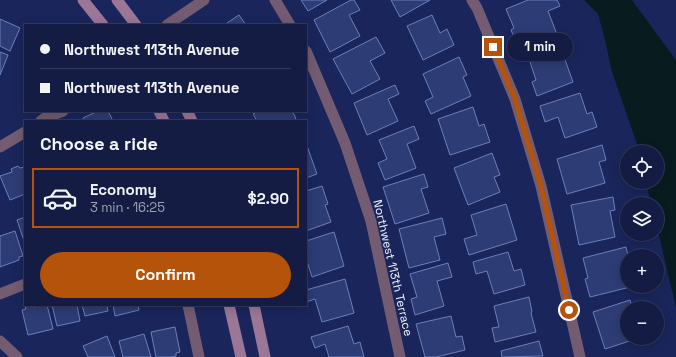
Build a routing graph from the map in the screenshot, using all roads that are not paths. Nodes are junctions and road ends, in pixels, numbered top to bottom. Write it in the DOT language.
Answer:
graph roads {
  1 [pos="83,0"];
  2 [pos="117,0"];
  3 [pos="204,0"];
  4 [pos="275,0"];
  5 [pos="472,0"];
  6 [pos="102,24"];
  7 [pos="135,24"];
  8 [pos="168,24"];
  9 [pos="289,24"];
  10 [pos="307,53"];
  11 [pos="61,112"];
  12 [pos="46,118"];
  13 [pos="24,133"];
  14 [pos="0,147"];
  15 [pos="24,284"];
  16 [pos="0,294"];
  17 [pos="188,306"];
  18 [pos="229,306"];
  19 [pos="254,306"];
  20 [pos="0,341"];
  21 [pos="17,357"];
  22 [pos="199,357"];
  23 [pos="241,357"];
  24 [pos="265,357"];
  25 [pos="400,357"];
  26 [pos="580,357"];
  1 -- 6 [label="main road"];
  2 -- 7 [label="main road"];
  3 -- 8 [label="street"];
  4 -- 9 [label="street"];
  5 -- 26 [label="street"];
  10 -- 25 [label="street, Northwest 113th Terrace"];
  11 -- 12 [label="street"];
  13 -- 14 [label="street"];
  15 -- 16 [label="street"];
  17 -- 22 [label="street"];
  18 -- 23 [label="main road"];
  19 -- 24 [label="main road"];
  20 -- 21 [label="street"];
}
